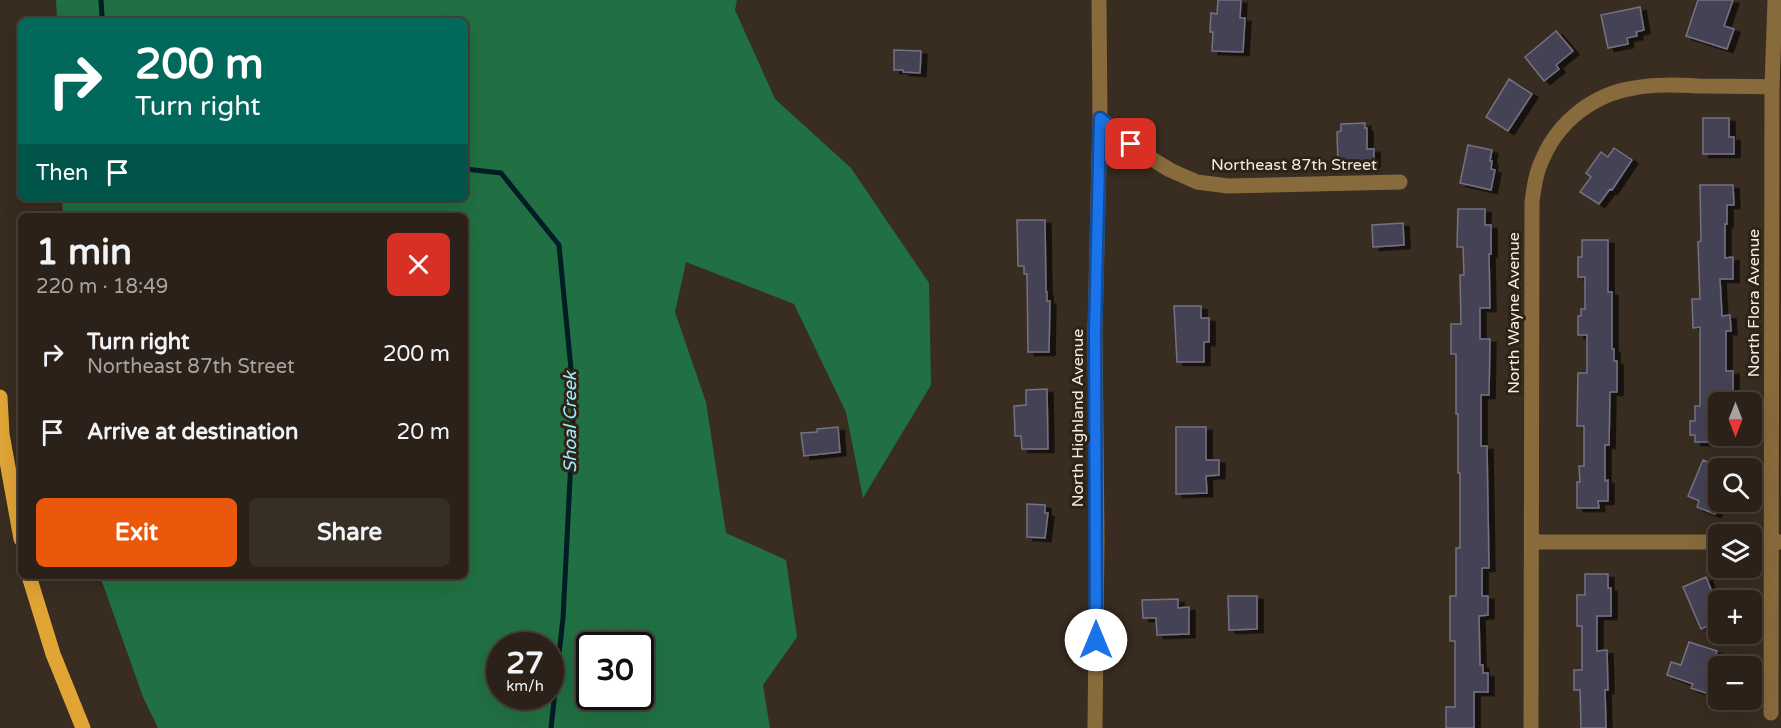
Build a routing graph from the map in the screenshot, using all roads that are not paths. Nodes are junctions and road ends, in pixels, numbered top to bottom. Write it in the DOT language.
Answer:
graph roads {
  1 [pos="1099,0"];
  2 [pos="1775,0"];
  3 [pos="1772,87"];
  4 [pos="1100,118"];
  5 [pos="1400,182"];
  6 [pos="0,397"];
  7 [pos="18,522"];
  8 [pos="1532,542"];
  9 [pos="1708,542"];
  10 [pos="1776,542"];
  11 [pos="30,579"];
  12 [pos="1771,713"];
  13 [pos="83,728"];
  14 [pos="1095,728"];
  15 [pos="1531,728"];
  1 -- 4 [label="street, North Highland Avenue"];
  2 -- 3 [label="street, North Flora Avenue"];
  3 -- 8 [label="street, North Wayne Avenue"];
  3 -- 10 [label="street, North Flora Avenue"];
  4 -- 5 [label="street, Northeast 87th Street"];
  4 -- 14 [label="street, North Highland Avenue"];
  6 -- 7 [label="main road"];
  8 -- 9 [label="street"];
  8 -- 15 [label="street, North Wayne Avenue"];
  10 -- 12 [label="street, North Flora Avenue"];
  11 -- 13 [label="main road"];
}
